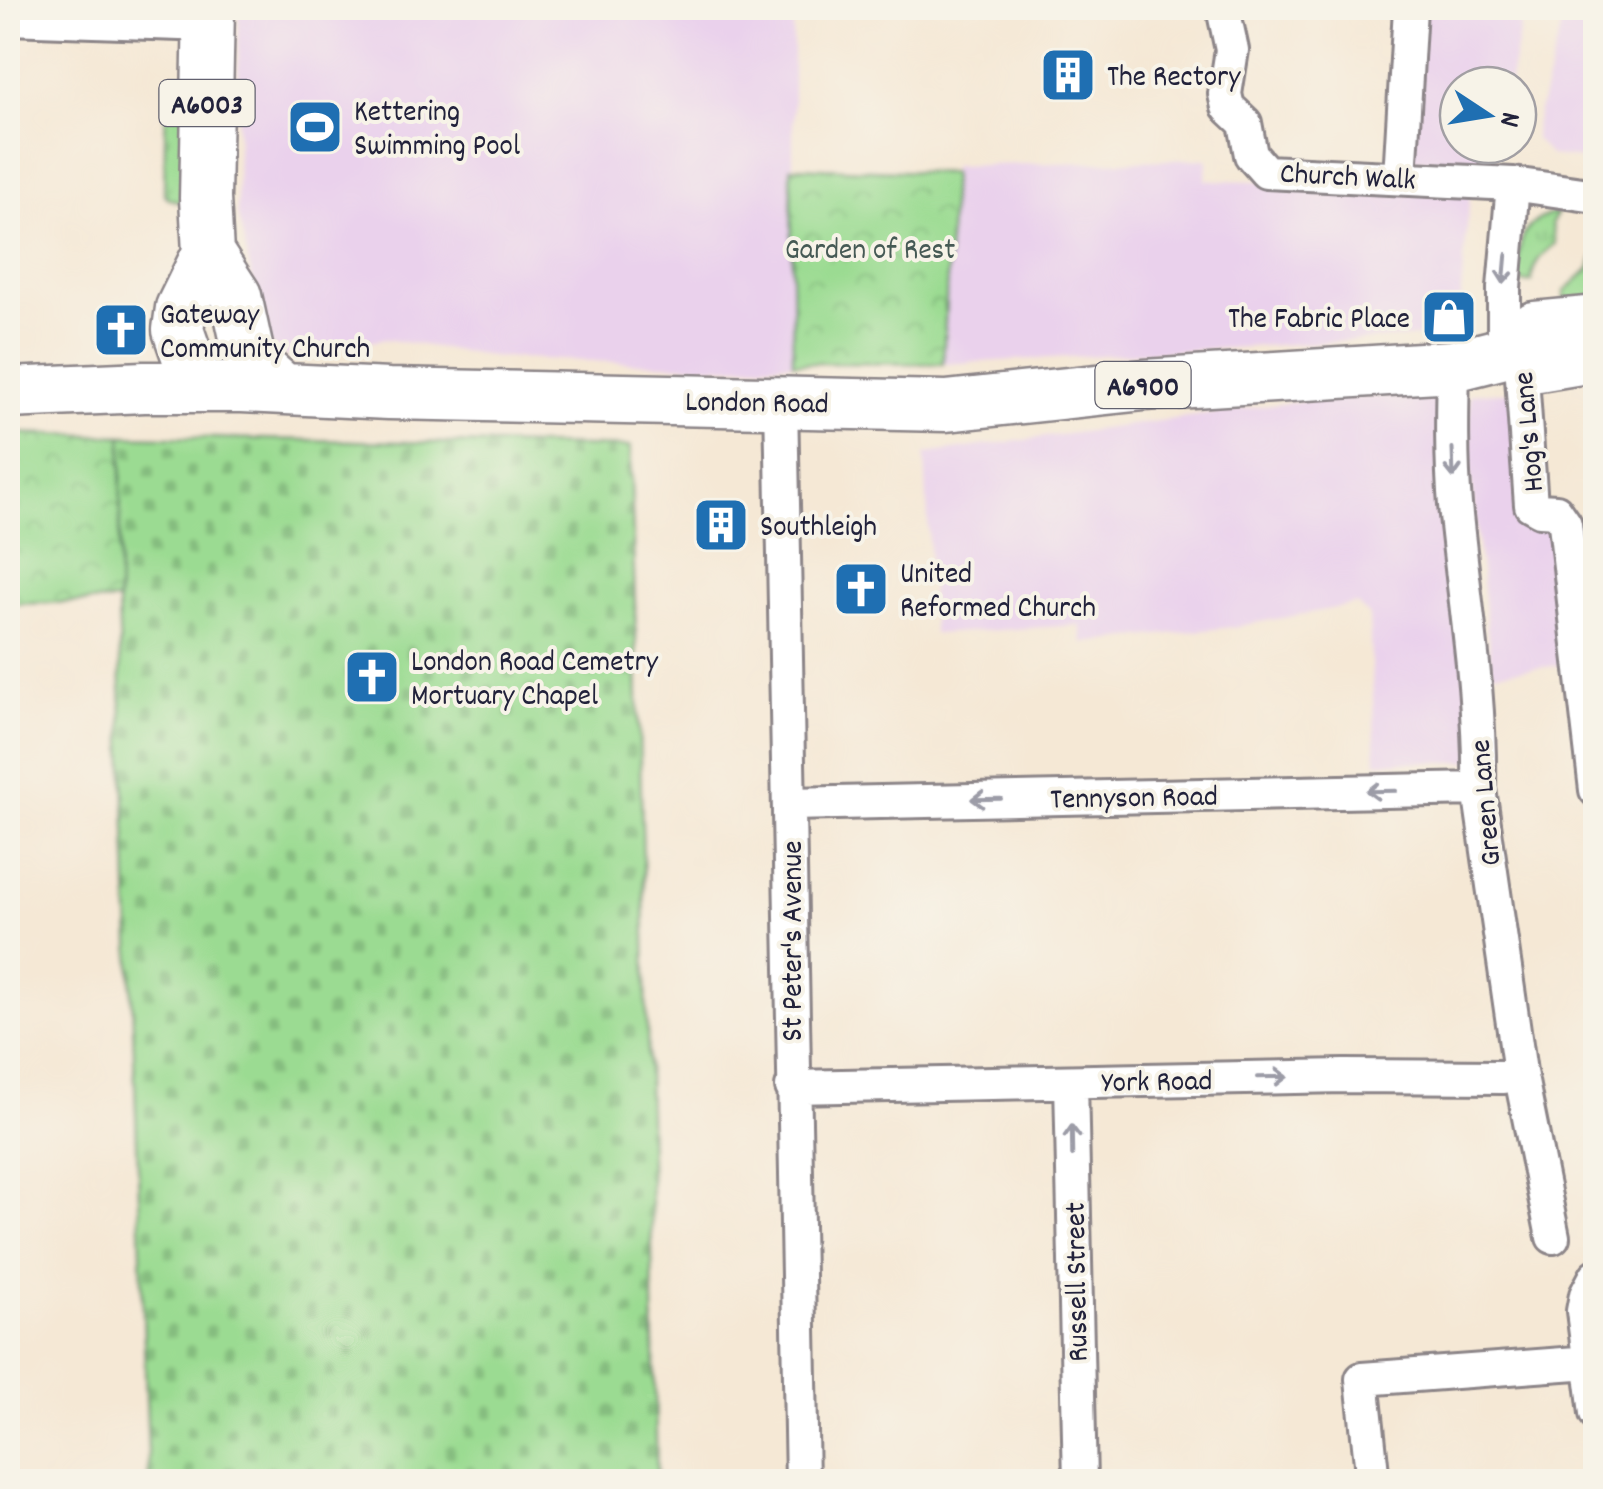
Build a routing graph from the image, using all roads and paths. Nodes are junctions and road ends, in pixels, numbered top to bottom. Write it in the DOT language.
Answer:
graph roads {
  1 [pos="1223,8"];
  2 [pos="1410,8"];
  3 [pos="209,16"];
  4 [pos="8,18"];
  5 [pos="1400,177"];
  6 [pos="1513,184"];
  7 [pos="1596,196"];
  8 [pos="214,262"];
  9 [pos="178,330"];
  10 [pos="1596,330"];
  11 [pos="1596,351"];
  12 [pos="1512,352"];
  13 [pos="1453,366"];
  14 [pos="126,387"];
  15 [pos="198,387"];
  16 [pos="284,389"];
  17 [pos="8,394"];
  18 [pos="781,402"];
  19 [pos="1478,789"];
  20 [pos="1596,790"];
  21 [pos="790,804"];
  22 [pos="1520,1072"];
  23 [pos="1070,1082"];
  24 [pos="792,1087"];
  25 [pos="1553,1236"];
  26 [pos="1593,1278"];
  27 [pos="1590,1362"];
  28 [pos="1596,1412"];
  29 [pos="802,1482"];
  30 [pos="1080,1482"];
  31 [pos="1373,1482"];
  1 -- 5 [label="street, Church Walk"];
  2 -- 5 [label="street"];
  3 -- 4 [label="street"];
  3 -- 8 [label="main road, A6003"];
  5 -- 6 [label="street, Church Walk"];
  6 -- 7 [label="street, Church Walk"];
  6 -- 12 [label="street, one-way"];
  8 -- 9 [label="main road, A6003"];
  8 -- 15 [label="main road, A6003"];
  8 -- 16 [label="main road, A6003"];
  9 -- 14 [label="main road"];
  9 -- 15 [label="main road"];
  10 -- 12 [label="main road, A6900"];
  11 -- 12 [label="main road, A6900"];
  12 -- 13 [label="main road, London Road / A6900"];
  12 -- 20 [label="street, Hog's Lane"];
  13 -- 18 [label="main road, London Road / A6900"];
  13 -- 19 [label="street, Green Lane, one-way"];
  14 -- 15 [label="main road, London Road"];
  14 -- 17 [label="main road, London Road"];
  15 -- 16 [label="main road, London Road / A6900"];
  16 -- 18 [label="main road, London Road / A6900"];
  18 -- 21 [label="street, St Peter's Avenue"];
  19 -- 21 [label="street, Tennyson Road, one-way"];
  19 -- 22 [label="street, Green Lane"];
  21 -- 24 [label="street, St Peter's Avenue"];
  23 -- 22 [label="street, York Road, one-way"];
  22 -- 25 [label="street, Green Lane"];
  23 -- 24 [label="street, York Road"];
  30 -- 23 [label="street, Russell Street, one-way"];
  24 -- 29 [label="street, St Peter's Avenue"];
  26 -- 27 [label="street"];
  27 -- 28 [label="street"];
  27 -- 31 [label="street"];
}
